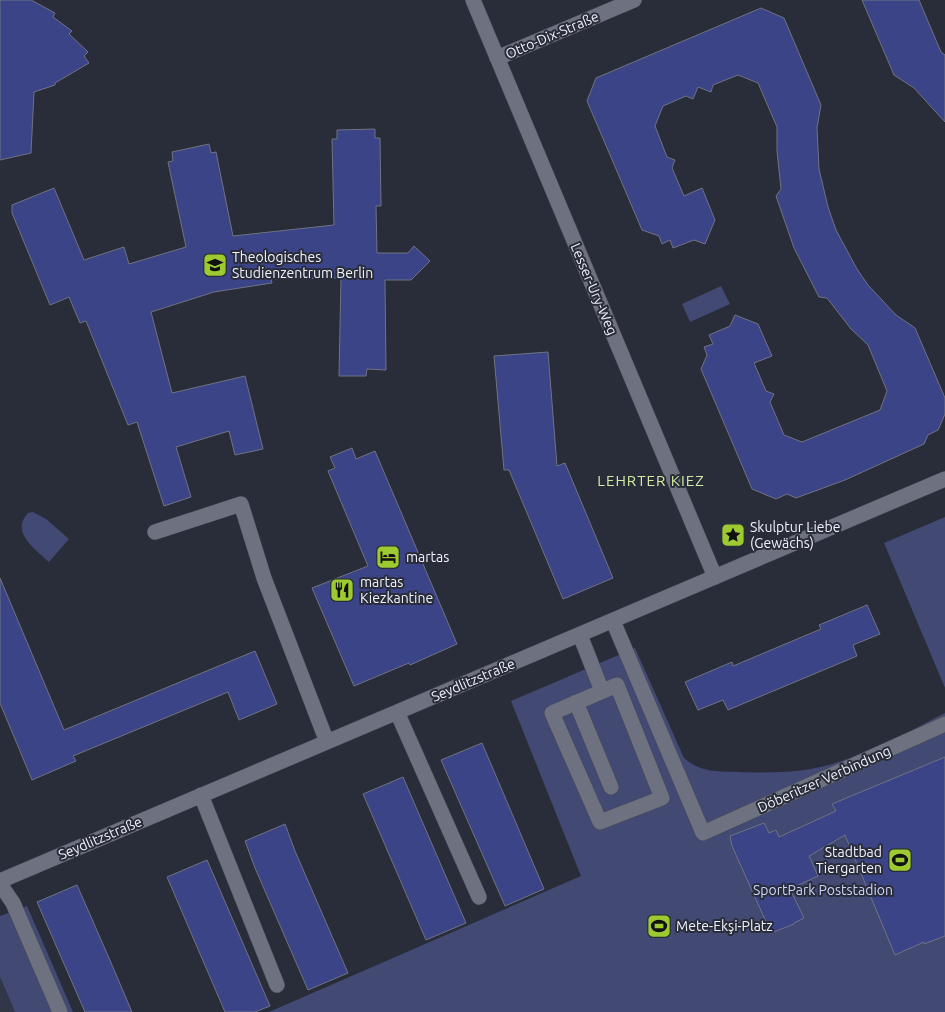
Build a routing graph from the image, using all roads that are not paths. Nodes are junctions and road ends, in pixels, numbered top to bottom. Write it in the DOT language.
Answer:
graph roads {
  1 [pos="473,0"];
  2 [pos="634,0"];
  3 [pos="497,58"];
  4 [pos="945,479"];
  5 [pos="155,532"];
  6 [pos="715,577"];
  7 [pos="613,621"];
  8 [pos="580,635"];
  9 [pos="602,691"];
  10 [pos="576,702"];
  11 [pos="397,712"];
  12 [pos="945,724"];
  13 [pos="327,742"];
  14 [pos="611,788"];
  15 [pos="201,795"];
  16 [pos="0,882"];
  17 [pos="479,897"];
  18 [pos="278,985"];
  19 [pos="60,1012"];
  1 -- 3 [label="street, Lesser-Ury-Weg"];
  2 -- 3 [label="street, Otto-Dix-Straße"];
  3 -- 6 [label="street, Lesser-Ury-Weg"];
  4 -- 6 [label="street, Seydlitzstraße"];
  5 -- 13 [label="street"];
  6 -- 7 [label="street, Seydlitzstraße"];
  7 -- 8 [label="street, Seydlitzstraße"];
  7 -- 12 [label="street, Döberitzer Verbindung"];
  8 -- 9 [label="street"];
  8 -- 11 [label="street, Seydlitzstraße"];
  9 -- 10 [label="street"];
  9 -- 10 [label="street"];
  10 -- 14 [label="street"];
  11 -- 13 [label="street, Seydlitzstraße"];
  11 -- 17 [label="street"];
  13 -- 15 [label="street, Seydlitzstraße"];
  15 -- 16 [label="street, Seydlitzstraße"];
  15 -- 18 [label="street"];
  16 -- 19 [label="street"];
}
